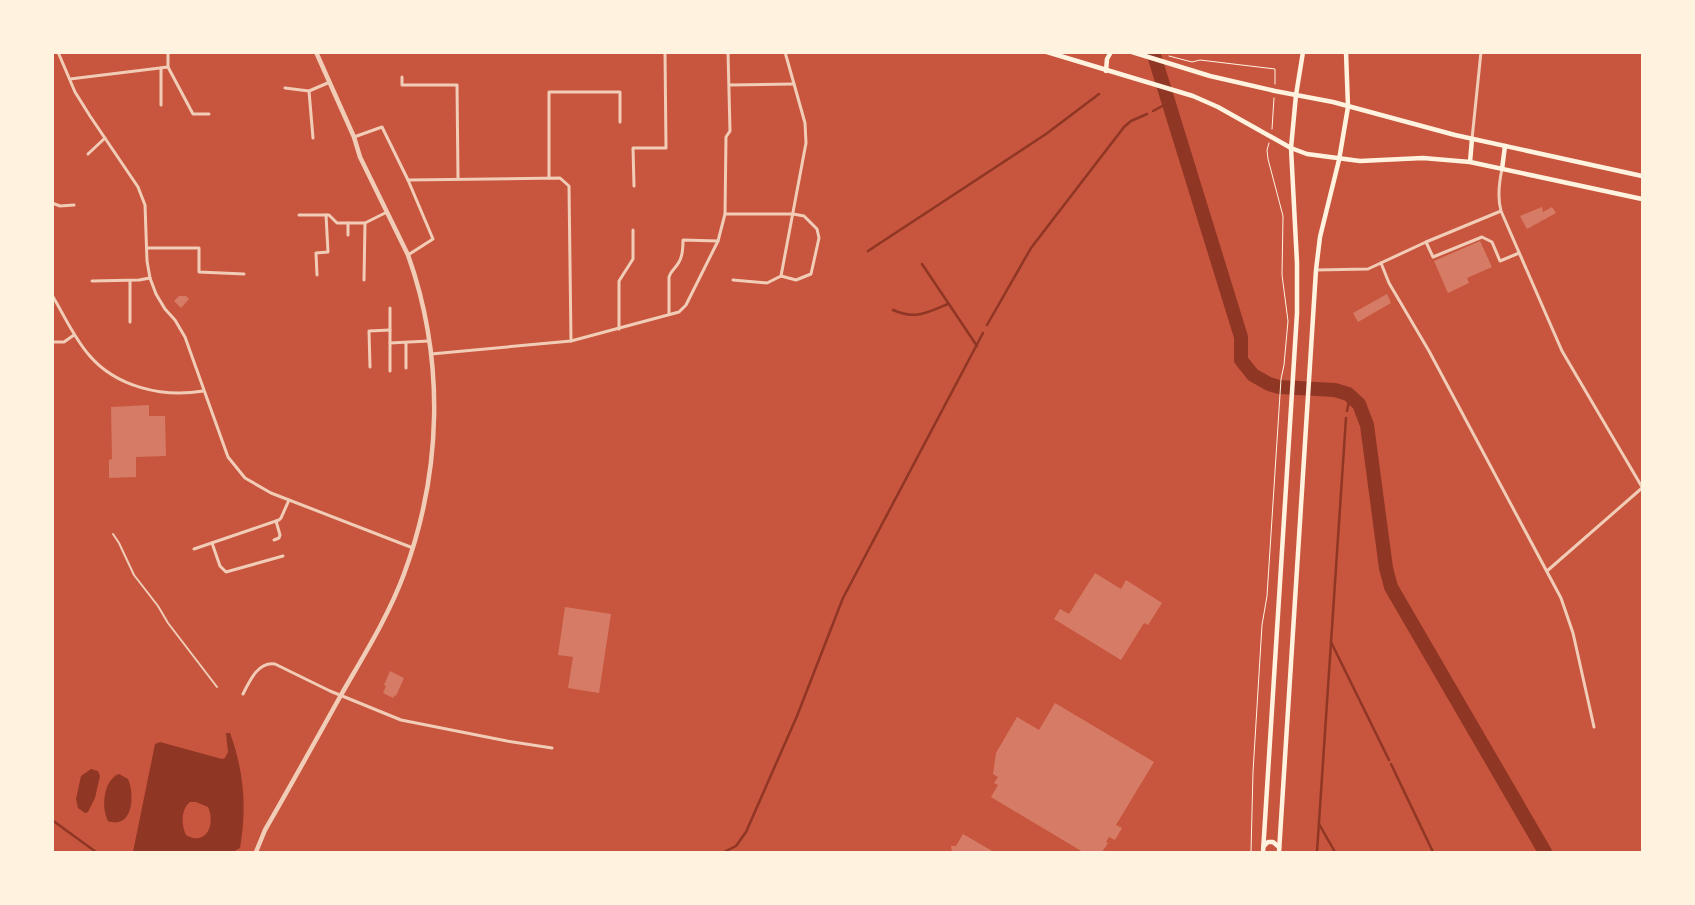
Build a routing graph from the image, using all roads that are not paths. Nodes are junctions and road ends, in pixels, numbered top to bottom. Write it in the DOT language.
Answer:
graph roads {
  1 [pos="58,52"];
  2 [pos="168,52"];
  3 [pos="316,52"];
  4 [pos="665,52"];
  5 [pos="728,52"];
  6 [pos="785,52"];
  7 [pos="1047,52"];
  8 [pos="1111,52"];
  9 [pos="1132,52"];
  10 [pos="1303,52"];
  11 [pos="1346,52"];
  12 [pos="1481,52"];
  13 [pos="168,66"];
  14 [pos="161,68"];
  15 [pos="1106,71"];
  16 [pos="402,77"];
  17 [pos="70,79"];
  18 [pos="330,82"];
  19 [pos="794,84"];
  20 [pos="730,85"];
  21 [pos="285,88"];
  22 [pos="309,91"];
  23 [pos="1296,95"];
  24 [pos="161,104"];
  25 [pos="1348,107"];
  26 [pos="209,114"];
  27 [pos="620,122"];
  28 [pos="354,137"];
  29 [pos="105,138"];
  30 [pos="313,138"];
  31 [pos="1472,139"];
  32 [pos="1505,146"];
  33 [pos="1291,148"];
  34 [pos="88,154"];
  35 [pos="1339,160"];
  36 [pos="1470,162"];
  37 [pos="1502,169"];
  38 [pos="1642,176"];
  39 [pos="458,178"];
  40 [pos="549,178"];
  41 [pos="408,180"];
  42 [pos="634,186"];
  43 [pos="1642,199"];
  44 [pos="52,204"];
  45 [pos="74,206"];
  46 [pos="1501,211"];
  47 [pos="387,212"];
  48 [pos="726,214"];
  49 [pos="793,214"];
  50 [pos="300,215"];
  51 [pos="326,215"];
  52 [pos="348,223"];
  53 [pos="365,224"];
  54 [pos="633,230"];
  55 [pos="348,235"];
  56 [pos="718,241"];
  57 [pos="1426,242"];
  58 [pos="147,248"];
  59 [pos="1519,253"];
  60 [pos="408,255"];
  61 [pos="1381,263"];
  62 [pos="1316,270"];
  63 [pos="244,274"];
  64 [pos="317,276"];
  65 [pos="781,276"];
  66 [pos="150,278"];
  67 [pos="364,280"];
  68 [pos="733,280"];
  69 [pos="92,281"];
  70 [pos="130,281"];
  71 [pos="52,295"];
  72 [pos="390,308"];
  73 [pos="668,314"];
  74 [pos="130,322"];
  75 [pos="619,329"];
  76 [pos="390,330"];
  77 [pos="74,335"];
  78 [pos="429,341"];
  79 [pos="571,341"];
  80 [pos="52,342"];
  81 [pos="406,342"];
  82 [pos="390,343"];
  83 [pos="431,354"];
  84 [pos="370,368"];
  85 [pos="406,368"];
  86 [pos="390,372"];
  87 [pos="203,391"];
  88 [pos="1642,488"];
  89 [pos="289,500"];
  90 [pos="276,521"];
  91 [pos="113,534"];
  92 [pos="274,540"];
  93 [pos="212,543"];
  94 [pos="413,548"];
  95 [pos="194,549"];
  96 [pos="283,556"];
  97 [pos="1547,571"];
  98 [pos="217,688"];
  99 [pos="243,694"];
  100 [pos="341,695"];
  101 [pos="1594,727"];
  102 [pos="552,748"];
  103 [pos="1264,846"];
  104 [pos="1279,850"];
  105 [pos="256,852"];
  106 [pos="1263,852"];
  1 -- 17 [label="street"];
  2 -- 13 [label="street"];
  3 -- 18 [label="street"];
  4 -- 42 [label="street"];
  5 -- 20 [label="street"];
  6 -- 19 [label="street"];
  7 -- 15 [label="main road"];
  8 -- 15 [label="main road"];
  9 -- 23 [label="main road"];
  10 -- 23 [label="main road"];
  11 -- 25 [label="main road"];
  12 -- 31 [label="street"];
  13 -- 14 [label="street"];
  13 -- 26 [label="street"];
  14 -- 17 [label="street"];
  14 -- 24 [label="street"];
  15 -- 33 [label="main road"];
  16 -- 39 [label="street"];
  17 -- 29 [label="street"];
  18 -- 22 [label="street"];
  18 -- 28 [label="street"];
  19 -- 20 [label="street"];
  19 -- 49 [label="street"];
  20 -- 48 [label="street"];
  21 -- 22 [label="street"];
  22 -- 30 [label="street"];
  23 -- 25 [label="main road"];
  23 -- 33 [label="main road"];
  25 -- 31 [label="main road"];
  25 -- 35 [label="main road"];
  27 -- 40 [label="street"];
  28 -- 41 [label="street"];
  28 -- 47 [label="street"];
  29 -- 34 [label="street"];
  29 -- 58 [label="street"];
  31 -- 32 [label="main road"];
  31 -- 36 [label="main road"];
  32 -- 37 [label="main road"];
  32 -- 38 [label="main road"];
  33 -- 35 [label="main road"];
  33 -- 103 [label="main road"];
  35 -- 36 [label="main road"];
  35 -- 62 [label="main road"];
  36 -- 37 [label="main road"];
  37 -- 43 [label="main road"];
  37 -- 46 [label="street"];
  39 -- 40 [label="street"];
  39 -- 41 [label="street"];
  40 -- 79 [label="street"];
  41 -- 60 [label="street"];
  44 -- 45 [label="street"];
  46 -- 57 [label="street"];
  46 -- 59 [label="street"];
  47 -- 53 [label="street"];
  47 -- 60 [label="street"];
  48 -- 49 [label="street"];
  48 -- 56 [label="street"];
  49 -- 65 [label="street"];
  49 -- 65 [label="street"];
  50 -- 51 [label="street"];
  51 -- 52 [label="street"];
  51 -- 64 [label="street"];
  52 -- 53 [label="street"];
  52 -- 55 [label="street"];
  53 -- 67 [label="street"];
  54 -- 75 [label="street"];
  56 -- 73 [label="street"];
  56 -- 73 [label="street"];
  57 -- 59 [label="street"];
  57 -- 61 [label="street"];
  58 -- 63 [label="street"];
  58 -- 66 [label="street"];
  59 -- 88 [label="street"];
  60 -- 78 [label="street"];
  61 -- 62 [label="street"];
  61 -- 97 [label="street"];
  62 -- 104 [label="main road"];
  65 -- 68 [label="street"];
  66 -- 70 [label="street"];
  66 -- 87 [label="street"];
  69 -- 70 [label="street"];
  70 -- 74 [label="street"];
  71 -- 77 [label="street"];
  72 -- 76 [label="street"];
  73 -- 75 [label="street"];
  75 -- 79 [label="street"];
  76 -- 82 [label="street"];
  76 -- 84 [label="street"];
  77 -- 80 [label="street"];
  77 -- 87 [label="street"];
  78 -- 81 [label="street"];
  78 -- 83 [label="street"];
  79 -- 83 [label="street"];
  81 -- 82 [label="street"];
  81 -- 85 [label="street"];
  82 -- 86 [label="street"];
  83 -- 94 [label="street"];
  87 -- 89 [label="street"];
  88 -- 97 [label="street"];
  89 -- 90 [label="street"];
  89 -- 94 [label="street"];
  90 -- 92 [label="street"];
  90 -- 93 [label="street"];
  91 -- 98 [label="lane"];
  93 -- 95 [label="street"];
  93 -- 96 [label="street"];
  94 -- 100 [label="street"];
  97 -- 101 [label="street"];
  99 -- 100 [label="street"];
  100 -- 102 [label="street"];
  100 -- 105 [label="street"];
  103 -- 104 [label="main road"];
  103 -- 106 [label="main road"];
}
